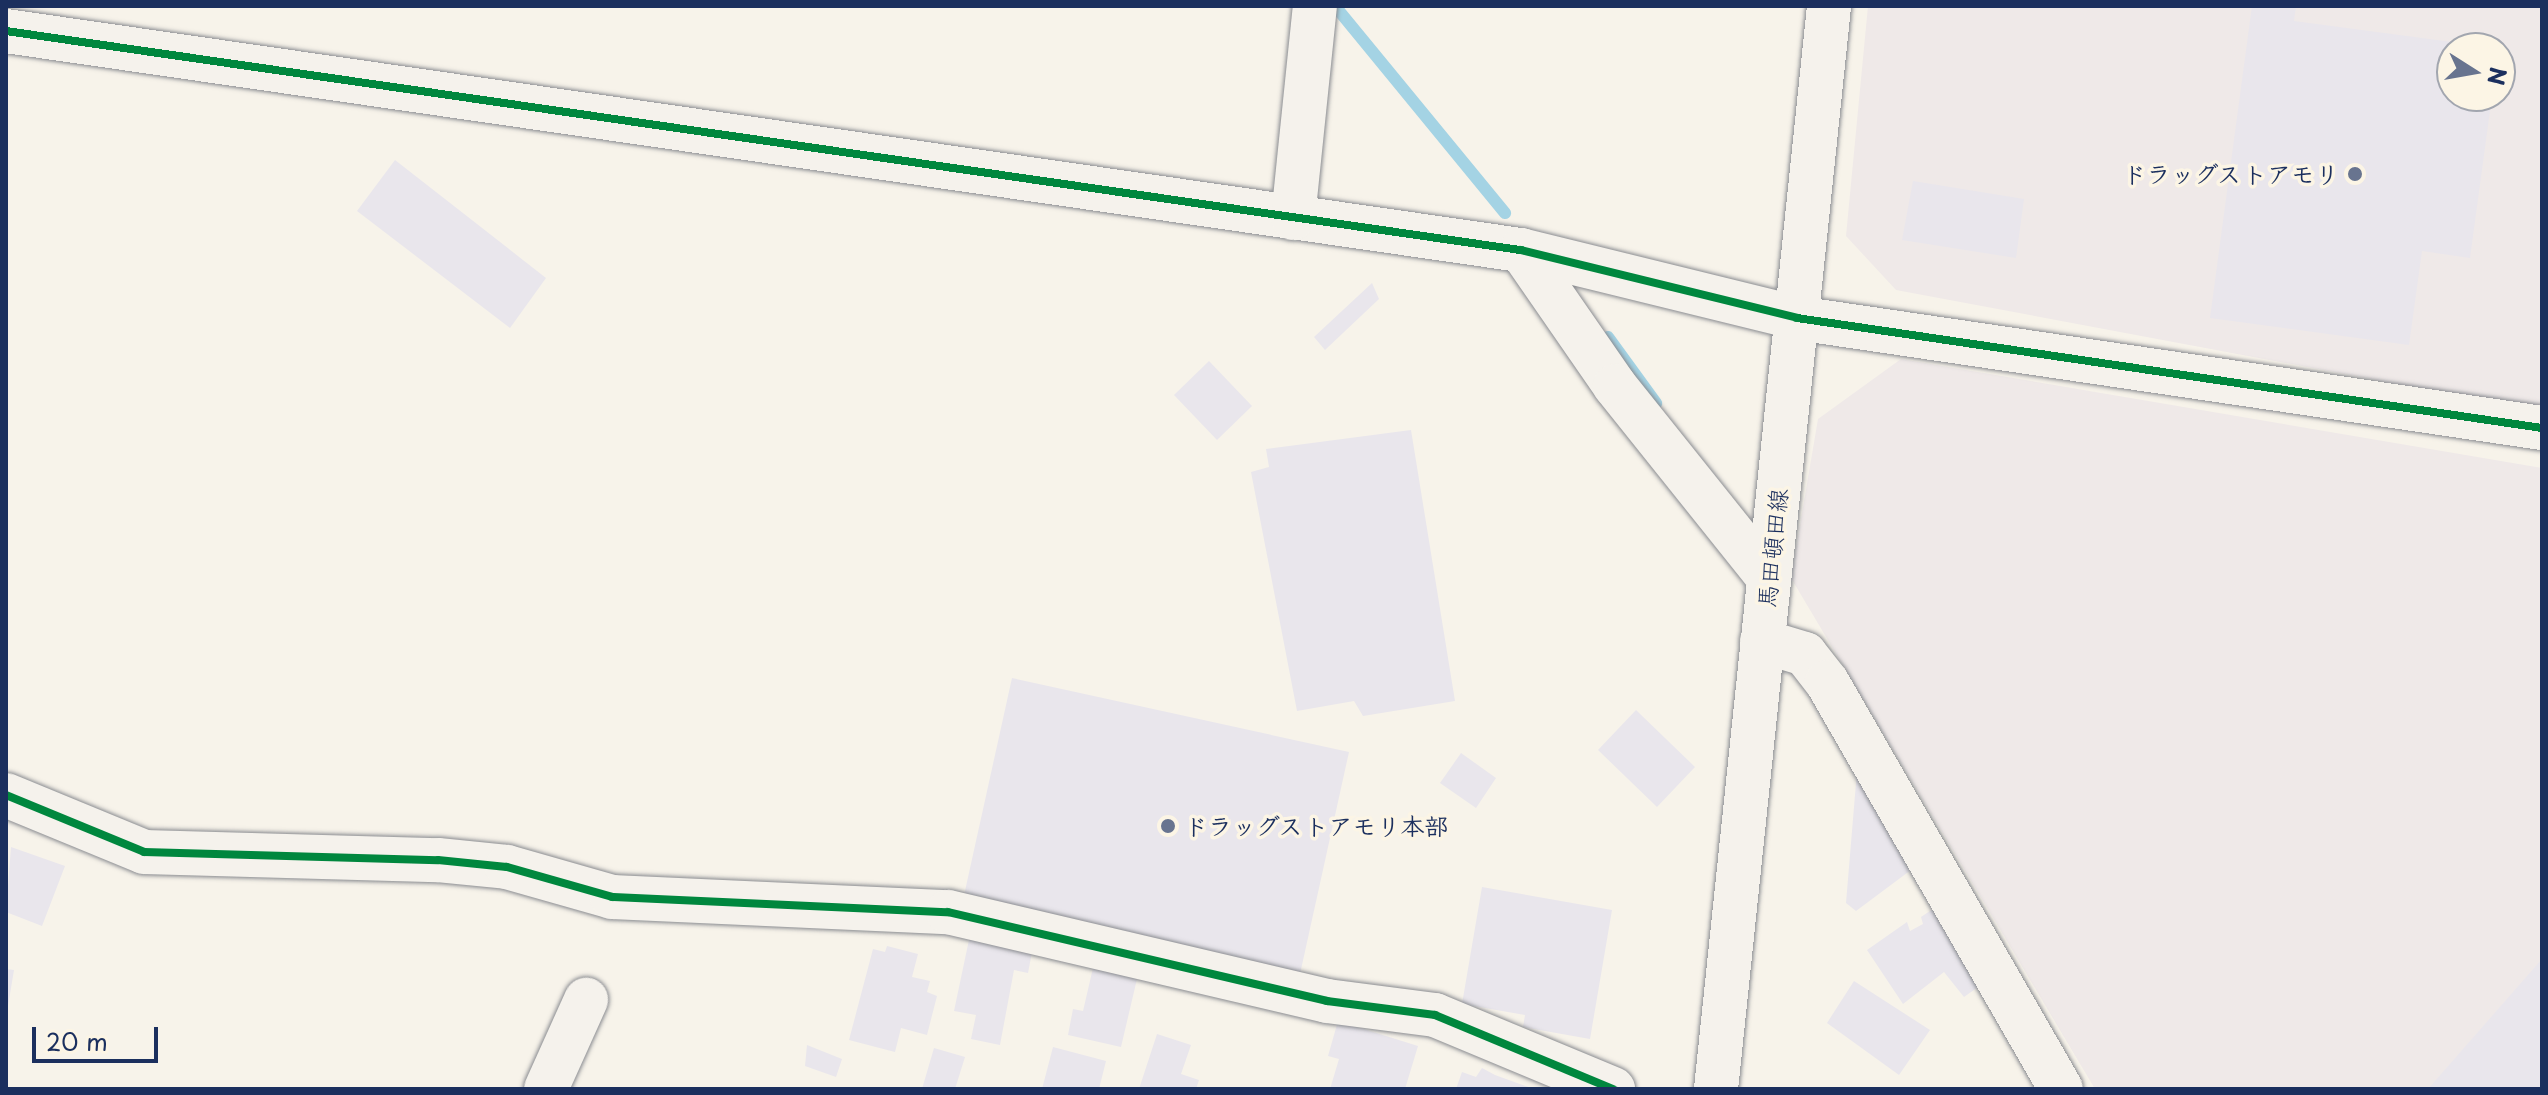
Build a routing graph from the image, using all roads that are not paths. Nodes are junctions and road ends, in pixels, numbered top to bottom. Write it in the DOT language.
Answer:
graph roads {
  1 [pos="1829,6"];
  2 [pos="1314,12"];
  3 [pos="6,31"];
  4 [pos="1293,218"];
  5 [pos="1521,250"];
  6 [pos="1797,318"];
  7 [pos="2542,428"];
  8 [pos="1769,578"];
  9 [pos="1762,641"];
  10 [pos="6,795"];
  11 [pos="586,1000"];
  12 [pos="546,1089"];
  13 [pos="1613,1089"];
  14 [pos="1716,1089"];
  15 [pos="2061,1089"];
  1 -- 6 [label="street, 馬田頓田線"];
  2 -- 4 [label="street"];
  3 -- 4 [label="street"];
  4 -- 5 [label="street"];
  5 -- 6 [label="street"];
  5 -- 8 [label="street"];
  6 -- 7 [label="street"];
  6 -- 8 [label="street, 馬田頓田線"];
  8 -- 9 [label="street, 馬田頓田線"];
  9 -- 14 [label="street, 馬田頓田線"];
  9 -- 15 [label="street"];
  10 -- 13 [label="street"];
  11 -- 12 [label="street"];
}
